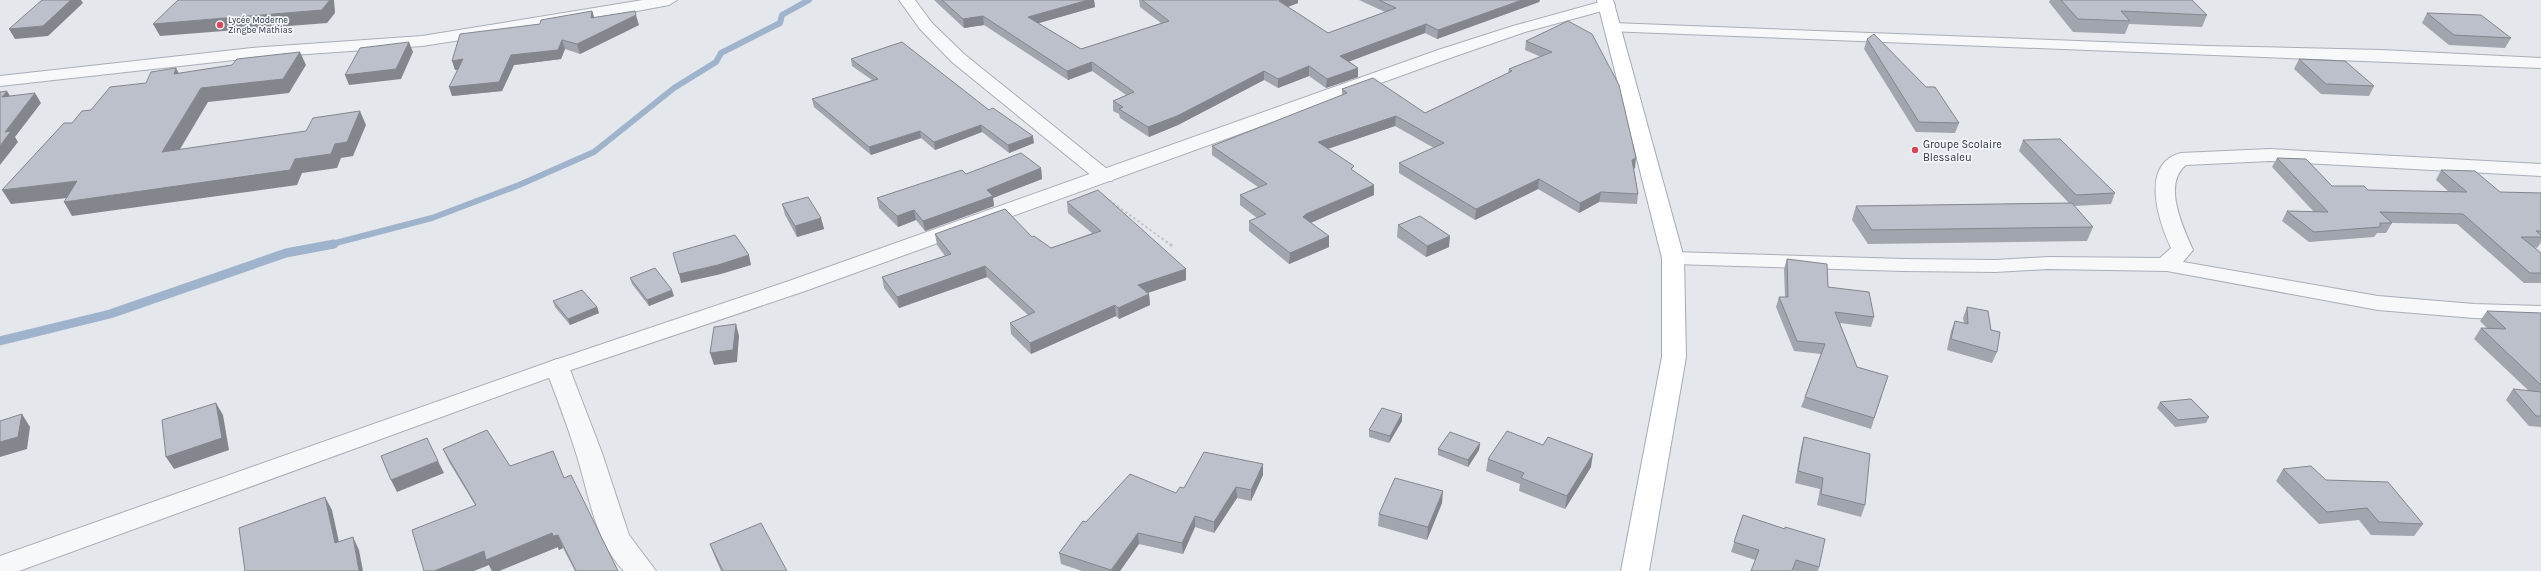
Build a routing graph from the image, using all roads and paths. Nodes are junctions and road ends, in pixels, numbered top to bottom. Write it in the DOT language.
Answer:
graph roads {
  1 [pos="669,0"];
  2 [pos="907,0"];
  3 [pos="1606,2"];
  4 [pos="1613,28"];
  5 [pos="2541,63"];
  6 [pos="0,81"];
  7 [pos="2541,170"];
  8 [pos="1096,180"];
  9 [pos="1172,246"];
  10 [pos="1673,258"];
  11 [pos="2172,265"];
  12 [pos="2541,313"];
  13 [pos="557,367"];
  14 [pos="0,567"];
  15 [pos="642,571"];
  16 [pos="1635,571"];
  1 -- 6 [label="street"];
  2 -- 8 [label="street"];
  3 -- 4 [label="main road"];
  3 -- 8 [label="street"];
  4 -- 5 [label="street"];
  4 -- 10 [label="main road"];
  7 -- 11 [label="street"];
  8 -- 9 [label="path"];
  8 -- 13 [label="street"];
  10 -- 11 [label="street"];
  10 -- 16 [label="main road"];
  11 -- 12 [label="street"];
  13 -- 14 [label="street"];
  13 -- 15 [label="street"];
}
